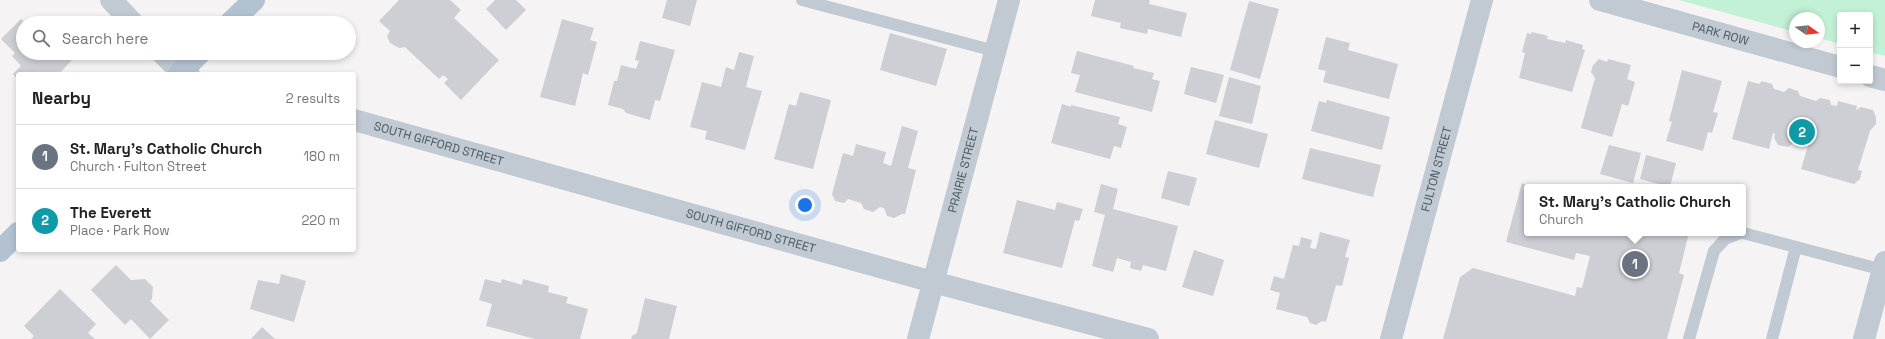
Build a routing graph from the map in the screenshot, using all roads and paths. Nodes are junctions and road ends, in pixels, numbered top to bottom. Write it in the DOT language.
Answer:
graph roads {
  1 [pos="111,0"];
  2 [pos="254,0"];
  3 [pos="802,0"];
  4 [pos="1009,0"];
  5 [pos="1482,0"];
  6 [pos="1600,0"];
  7 [pos="126,16"];
  8 [pos="237,16"];
  9 [pos="995,51"];
  10 [pos="169,60"];
  11 [pos="194,60"];
  12 [pos="1837,66"];
  13 [pos="182,72"];
  14 [pos="184,72"];
  15 [pos="1873,77"];
  16 [pos="1885,80"];
  17 [pos="356,121"];
  18 [pos="1746,234"];
  19 [pos="16,235"];
  20 [pos="1732,236"];
  21 [pos="1796,247"];
  22 [pos="0,250"];
  23 [pos="1884,266"];
  24 [pos="933,282"];
  25 [pos="918,339"];
  26 [pos="1148,339"];
  27 [pos="1391,339"];
  28 [pos="1689,339"];
  29 [pos="1772,339"];
  30 [pos="1864,339"];
  1 -- 7 [label="street"];
  2 -- 8 [label="main road"];
  3 -- 9 [label="lane"];
  4 -- 9 [label="street, PRAIRIE STREET"];
  5 -- 27 [label="street, FULTON STREET"];
  6 -- 12 [label="street, PARK ROW"];
  9 -- 24 [label="street, PRAIRIE STREET"];
  10 -- 13 [label="street"];
  11 -- 14 [label="main road"];
  15 -- 16 [label="street"];
  17 -- 24 [label="street, SOUTH GIFFORD STREET"];
  18 -- 21 [label="lane"];
  19 -- 22 [label="main road"];
  20 -- 28 [label="lane"];
  21 -- 23 [label="lane"];
  21 -- 29 [label="lane"];
  23 -- 30 [label="street"];
  24 -- 25 [label="street, PRAIRIE STREET"];
  24 -- 26 [label="street, SOUTH GIFFORD STREET"];
}
